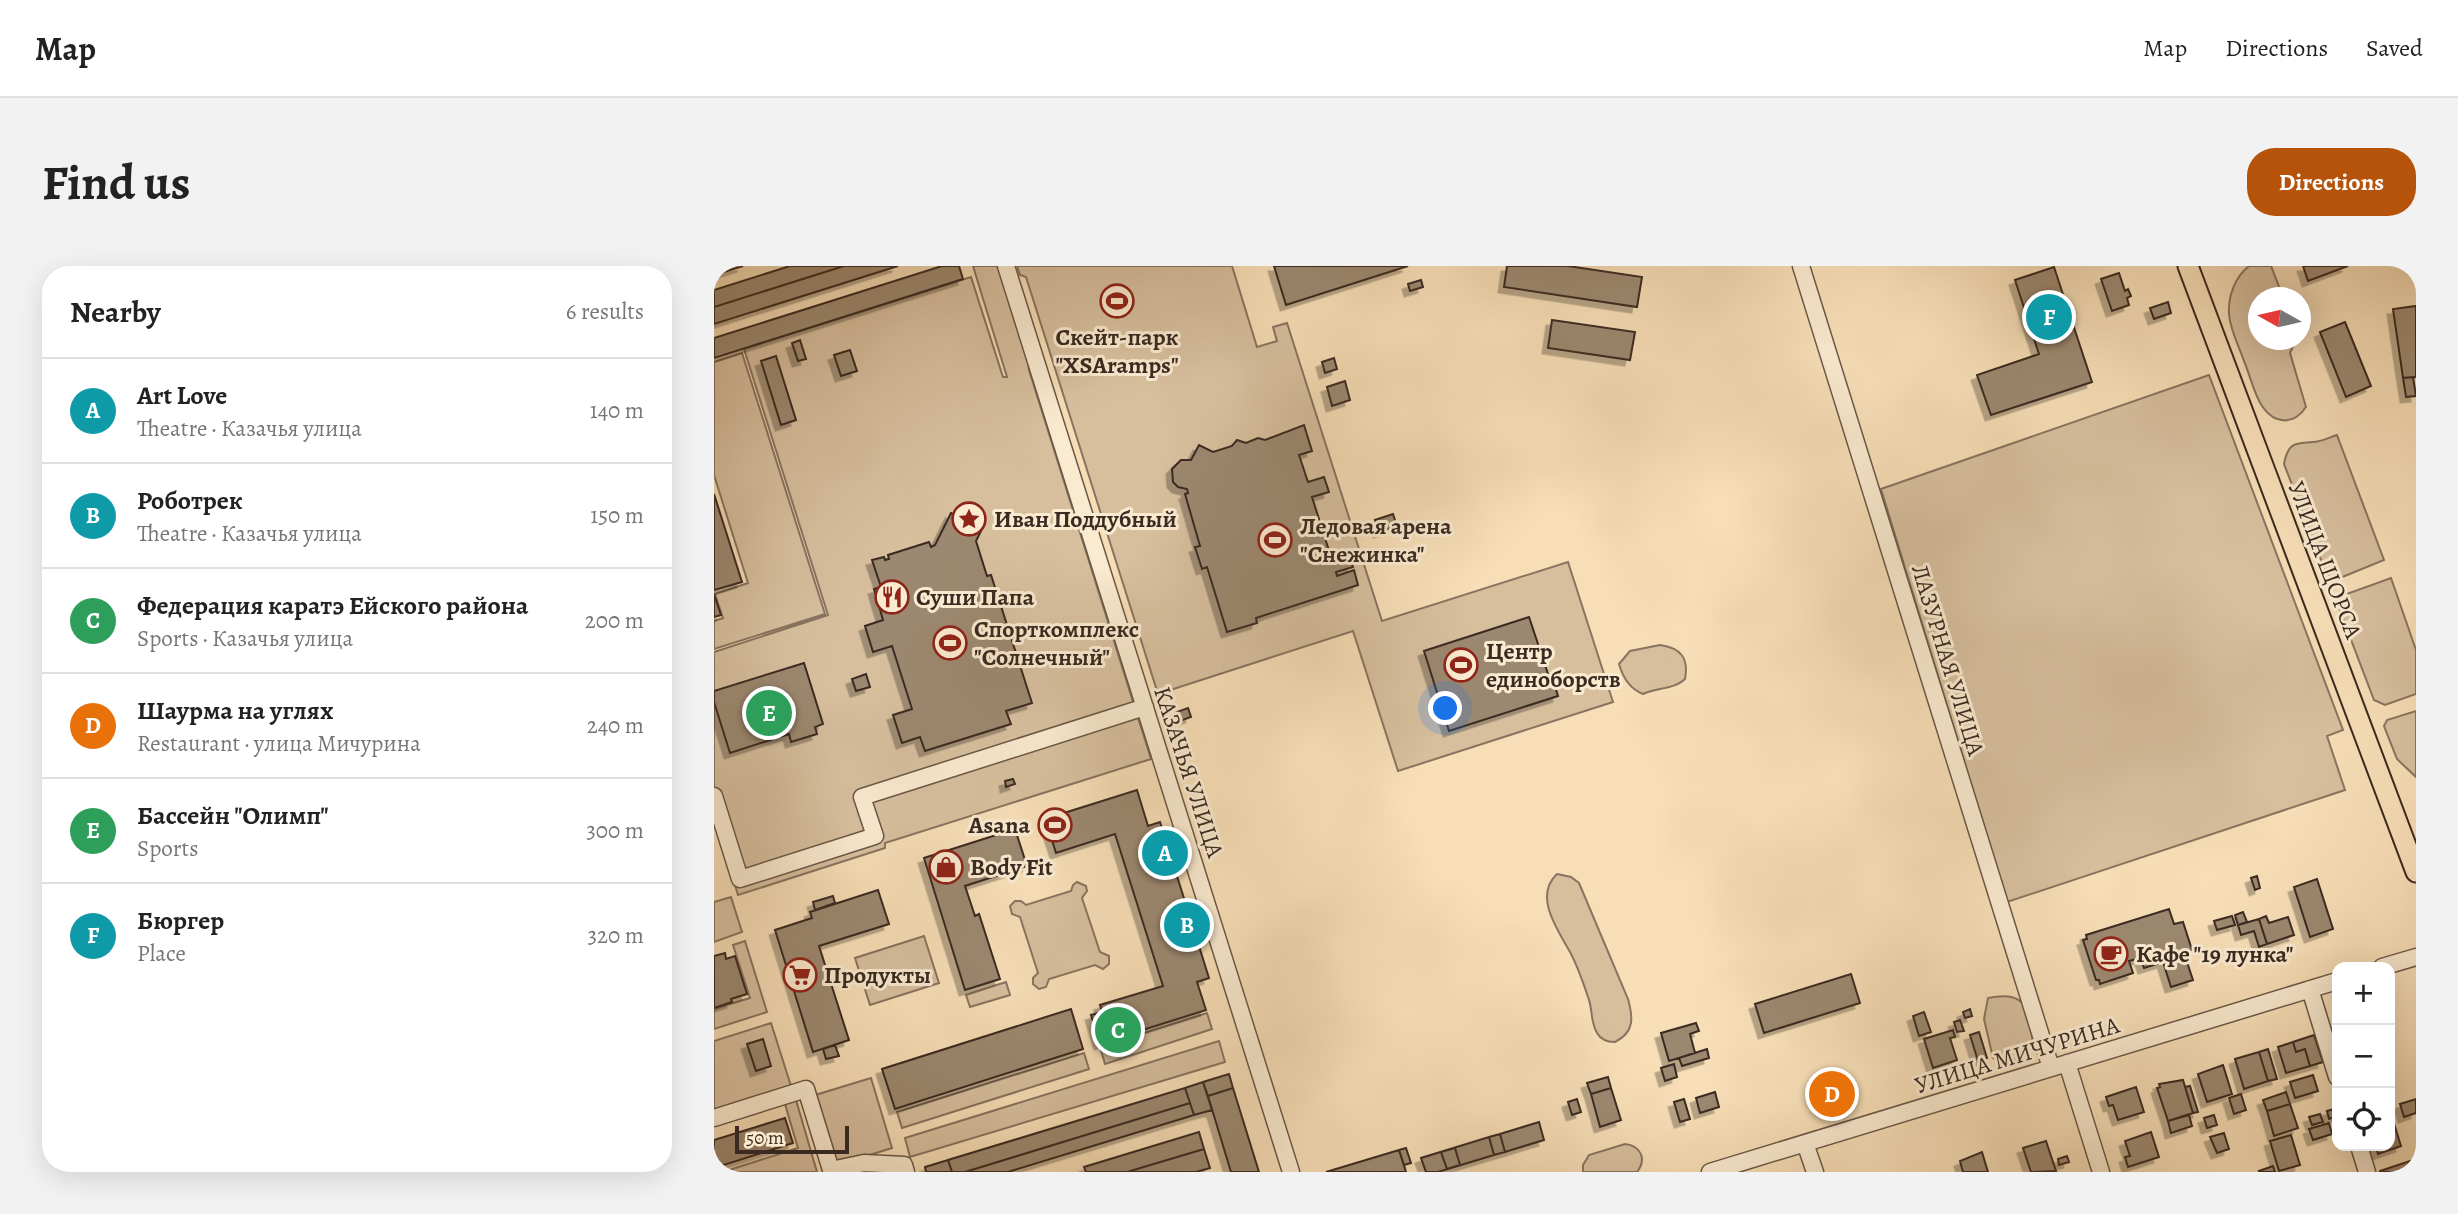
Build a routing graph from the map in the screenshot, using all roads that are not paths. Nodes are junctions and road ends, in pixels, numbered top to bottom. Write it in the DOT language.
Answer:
graph roads {
  1 [pos="1006,266"];
  2 [pos="1801,266"];
  3 [pos="2188,266"];
  4 [pos="1145,707"];
  5 [pos="714,796"];
  6 [pos="2416,872"];
  7 [pos="2416,957"];
  8 [pos="2395,963"];
  9 [pos="2332,982"];
  10 [pos="2310,989"];
  11 [pos="2332,1061"];
  12 [pos="2067,1063"];
  13 [pos="2051,1068"];
  14 [pos="714,1118"];
  15 [pos="1805,1143"];
  16 [pos="2361,1151"];
  17 [pos="906,1172"];
  18 [pos="1291,1172"];
  19 [pos="1710,1172"];
  20 [pos="1815,1172"];
  21 [pos="2101,1172"];
  22 [pos="2367,1172"];
  1 -- 4 [label="street, КАЗАЧЬЯ УЛИЦА"];
  2 -- 13 [label="street, ЛАЗУРНАЯ УЛИЦА"];
  3 -- 6 [label="main road, УЛИЦА ЩОРСА"];
  4 -- 5 [label="street"];
  4 -- 18 [label="street, КАЗАЧЬЯ УЛИЦА"];
  7 -- 8 [label="street"];
  9 -- 10 [label="street, УЛИЦА МИЧУРИНА"];
  10 -- 11 [label="street"];
  10 -- 12 [label="street, УЛИЦА МИЧУРИНА"];
  12 -- 13 [label="street, УЛИЦА МИЧУРИНА"];
  12 -- 21 [label="street"];
  13 -- 15 [label="street, УЛИЦА МИЧУРИНА"];
  14 -- 17 [label="street"];
  15 -- 19 [label="street, УЛИЦА МИЧУРИНА"];
  15 -- 20 [label="street"];
  16 -- 22 [label="street"];
}
